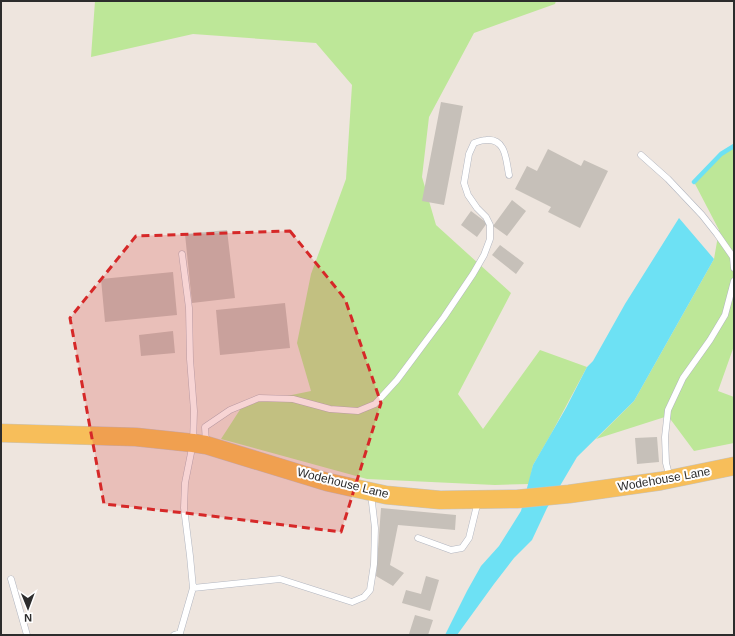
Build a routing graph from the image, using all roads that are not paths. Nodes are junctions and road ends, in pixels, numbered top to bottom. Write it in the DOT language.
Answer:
graph roads {
  1 [pos="641,155"];
  2 [pos="509,175"];
  3 [pos="182,254"];
  4 [pos="734,268"];
  5 [pos="734,281"];
  6 [pos="1,433"];
  7 [pos="200,444"];
  8 [pos="734,466"];
  9 [pos="671,479"];
  10 [pos="371,492"];
  11 [pos="478,499"];
  12 [pos="418,538"];
  13 [pos="11,579"];
  14 [pos="193,588"];
  15 [pos="27,635"];
  16 [pos="174,635"];
  1 -- 4 [label="lane"];
  2 -- 7 [label="lane"];
  3 -- 7 [label="lane"];
  5 -- 9 [label="lane"];
  6 -- 7 [label="main road, Wodehouse Lane"];
  7 -- 10 [label="main road, Wodehouse Lane"];
  7 -- 14 [label="lane"];
  8 -- 9 [label="main road, Wodehouse Lane"];
  9 -- 11 [label="main road, Wodehouse Lane"];
  10 -- 11 [label="main road, Wodehouse Lane"];
  10 -- 14 [label="lane"];
  11 -- 12 [label="lane"];
  13 -- 15 [label="lane"];
  14 -- 16 [label="lane"];
}
